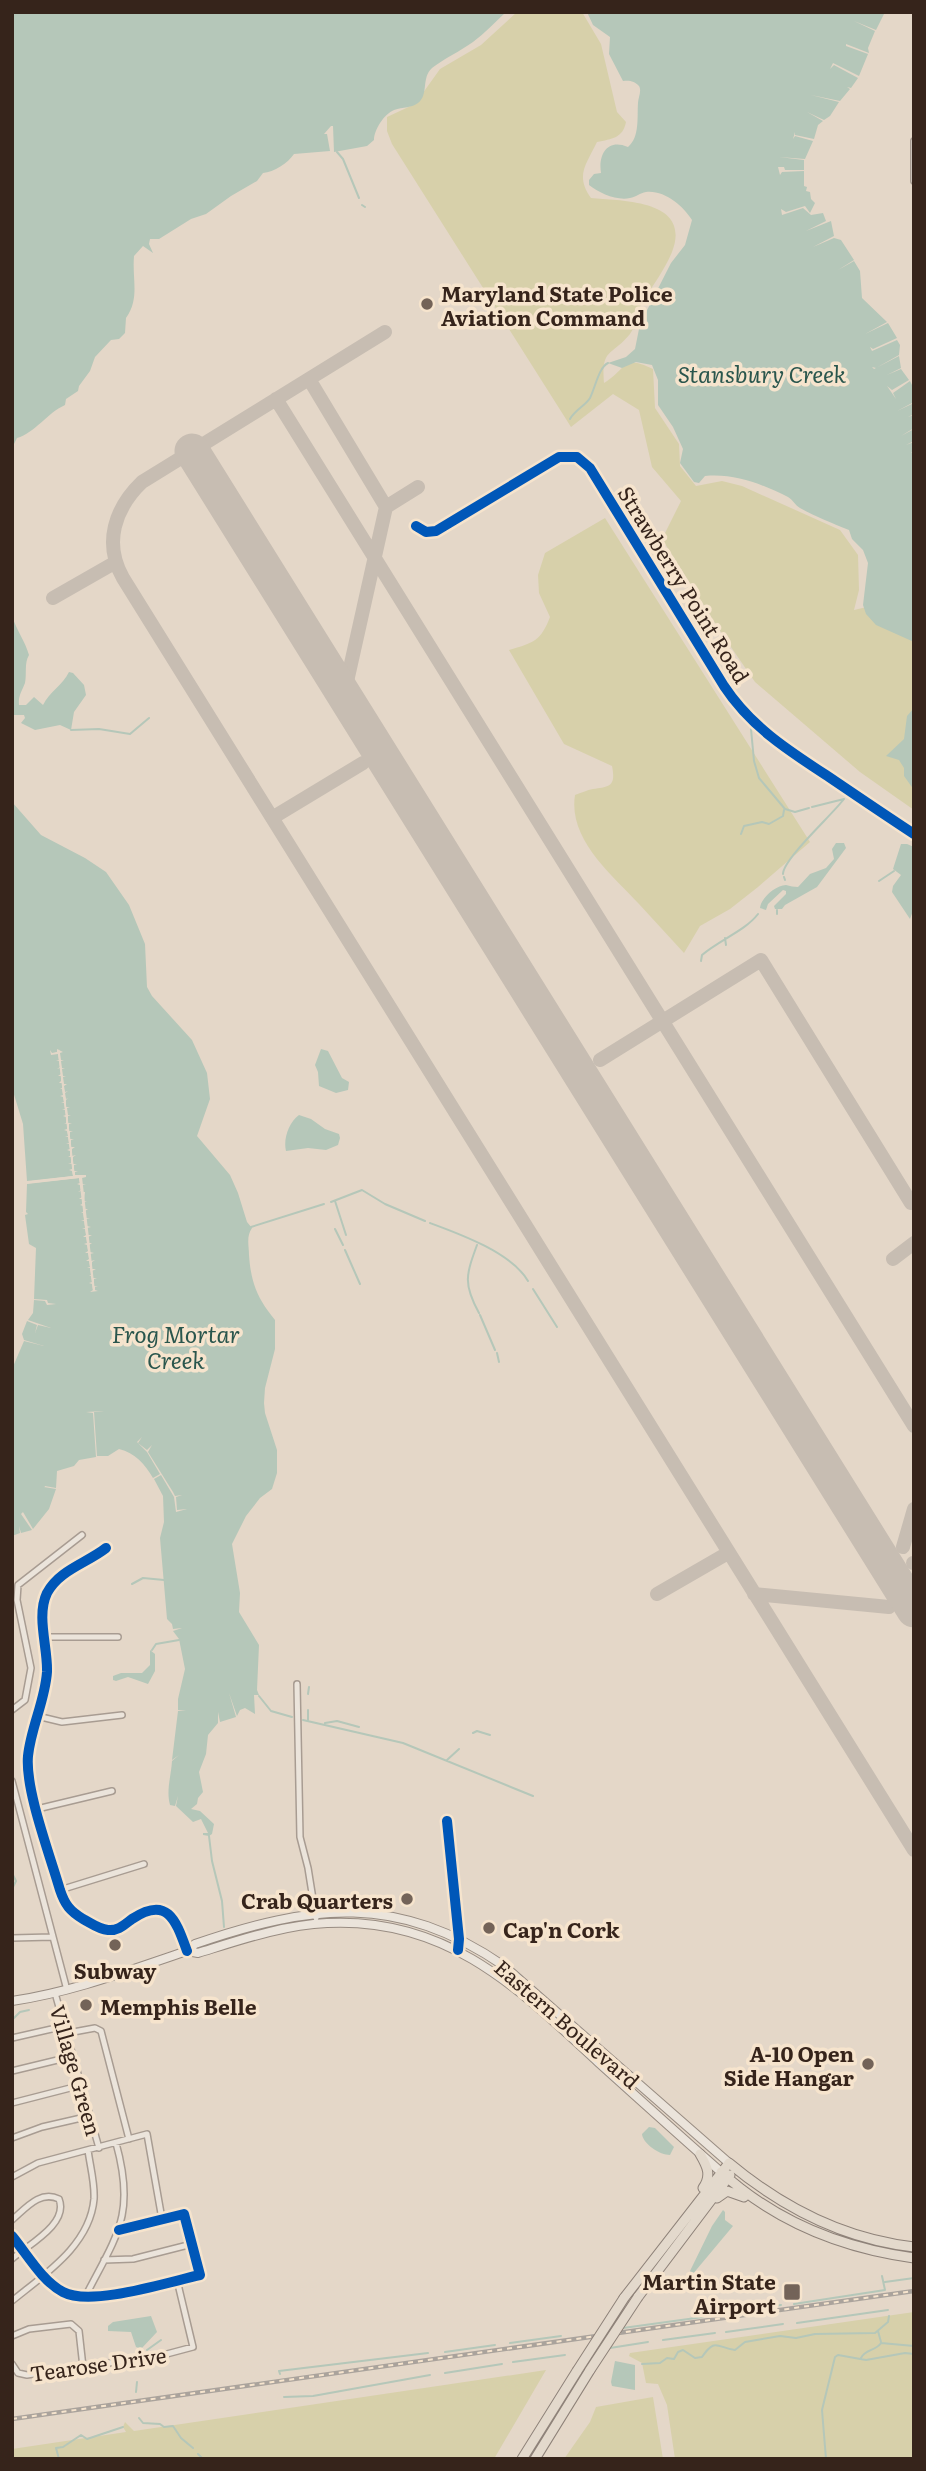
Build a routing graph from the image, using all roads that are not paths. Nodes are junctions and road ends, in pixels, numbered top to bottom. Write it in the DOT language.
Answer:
graph roads {
  1 [pos="914,141"];
  2 [pos="914,180"];
  3 [pos="416,526"];
  4 [pos="914,834"];
  5 [pos="82,1535"];
  6 [pos="106,1548"];
  7 [pos="46,1637"];
  8 [pos="118,1637"];
  9 [pos="297,1684"];
  10 [pos="12,1710"];
  11 [pos="122,1715"];
  12 [pos="37,1716"];
  13 [pos="12,1781"];
  14 [pos="112,1791"];
  15 [pos="37,1809"];
  16 [pos="447,1821"];
  17 [pos="144,1864"];
  18 [pos="60,1890"];
  19 [pos="315,1913"];
  20 [pos="317,1923"];
  21 [pos="52,1937"];
  22 [pos="12,1938"];
  23 [pos="459,1939"];
  24 [pos="458,1950"];
  25 [pos="187,1951"];
  26 [pos="67,1990"];
  27 [pos="55,1993"];
  28 [pos="12,2001"];
  29 [pos="65,2026"];
  30 [pos="68,2034"];
  31 [pos="12,2038"];
  32 [pos="74,2056"];
  33 [pos="12,2071"];
  34 [pos="82,2085"];
  35 [pos="12,2103"];
  36 [pos="90,2116"];
  37 [pos="12,2138"];
  38 [pos="129,2140"];
  39 [pos="116,2143"];
  40 [pos="99,2148"];
  41 [pos="88,2150"];
  42 [pos="700,2154"];
  43 [pos="732,2165"];
  44 [pos="724,2175"];
  45 [pos="12,2177"];
  46 [pos="760,2203"];
  47 [pos="690,2211"];
  48 [pos="162,2219"];
  49 [pos="12,2220"];
  50 [pos="119,2230"];
  51 [pos="686,2232"];
  52 [pos="12,2236"];
  53 [pos="192,2244"];
  54 [pos="914,2247"];
  55 [pos="23,2249"];
  56 [pos="914,2258"];
  57 [pos="12,2259"];
  58 [pos="104,2260"];
  59 [pos="43,2274"];
  60 [pos="177,2280"];
  61 [pos="85,2297"];
  62 [pos="12,2301"];
  63 [pos="12,2336"];
  64 [pos="12,2364"];
  65 [pos="83,2367"];
  66 [pos="522,2459"];
  67 [pos="535,2459"];
  1 -- 2 [label="street"];
  3 -- 4 [label="street, Strawberry Point Road"];
  5 -- 10 [label="street"];
  6 -- 7 [label="street"];
  7 -- 8 [label="street"];
  7 -- 12 [label="street"];
  9 -- 19 [label="street"];
  11 -- 12 [label="street"];
  12 -- 15 [label="street"];
  13 -- 21 [label="street"];
  14 -- 15 [label="street"];
  15 -- 18 [label="street"];
  16 -- 23 [label="street"];
  17 -- 18 [label="street"];
  18 -- 25 [label="street"];
  19 -- 20 [label="street"];
  19 -- 23 [label="main road, Eastern Boulevard"];
  19 -- 25 [label="main road, Eastern Boulevard"];
  20 -- 24 [label="main road, Eastern Boulevard"];
  20 -- 25 [label="main road, Eastern Boulevard"];
  21 -- 22 [label="street"];
  21 -- 26 [label="street"];
  23 -- 24 [label="street"];
  23 -- 43 [label="main road, Eastern Boulevard"];
  24 -- 42 [label="main road, Eastern Boulevard"];
  25 -- 26 [label="main road, Eastern Boulevard"];
  26 -- 27 [label="main road, Eastern Boulevard"];
  27 -- 28 [label="main road, Eastern Boulevard"];
  27 -- 29 [label="street, Village Green"];
  29 -- 30 [label="street, Village Green"];
  29 -- 31 [label="street"];
  30 -- 32 [label="street, Village Green"];
  30 -- 38 [label="street"];
  32 -- 33 [label="street"];
  32 -- 34 [label="street, Village Green"];
  34 -- 35 [label="street"];
  34 -- 36 [label="street, Village Green"];
  36 -- 37 [label="street"];
  36 -- 40 [label="street, Village Green"];
  38 -- 39 [label="street"];
  38 -- 48 [label="street"];
  39 -- 40 [label="street"];
  39 -- 50 [label="street"];
  40 -- 41 [label="street"];
  41 -- 45 [label="street"];
  41 -- 59 [label="street"];
  42 -- 44 [label="main road, Eastern Boulevard"];
  42 -- 47 [label="main road"];
  43 -- 44 [label="main road"];
  43 -- 54 [label="main road, Eastern Boulevard"];
  44 -- 46 [label="main road, Eastern Boulevard"];
  44 -- 47 [label="main road"];
  44 -- 51 [label="main road"];
  46 -- 51 [label="main road"];
  46 -- 56 [label="main road, Eastern Boulevard"];
  47 -- 66 [label="main road, bridge"];
  48 -- 50 [label="street"];
  48 -- 53 [label="street"];
  49 -- 55 [label="street"];
  50 -- 58 [label="street"];
  51 -- 67 [label="main road, bridge"];
  52 -- 55 [label="street"];
  53 -- 58 [label="street"];
  53 -- 60 [label="street"];
  55 -- 57 [label="street"];
  55 -- 59 [label="street"];
  58 -- 61 [label="street"];
  59 -- 61 [label="street"];
  59 -- 62 [label="street"];
  60 -- 61 [label="street"];
  60 -- 65 [label="street, Tearose Drive"];
  63 -- 65 [label="street"];
  64 -- 65 [label="street, Tearose Drive"];
}
